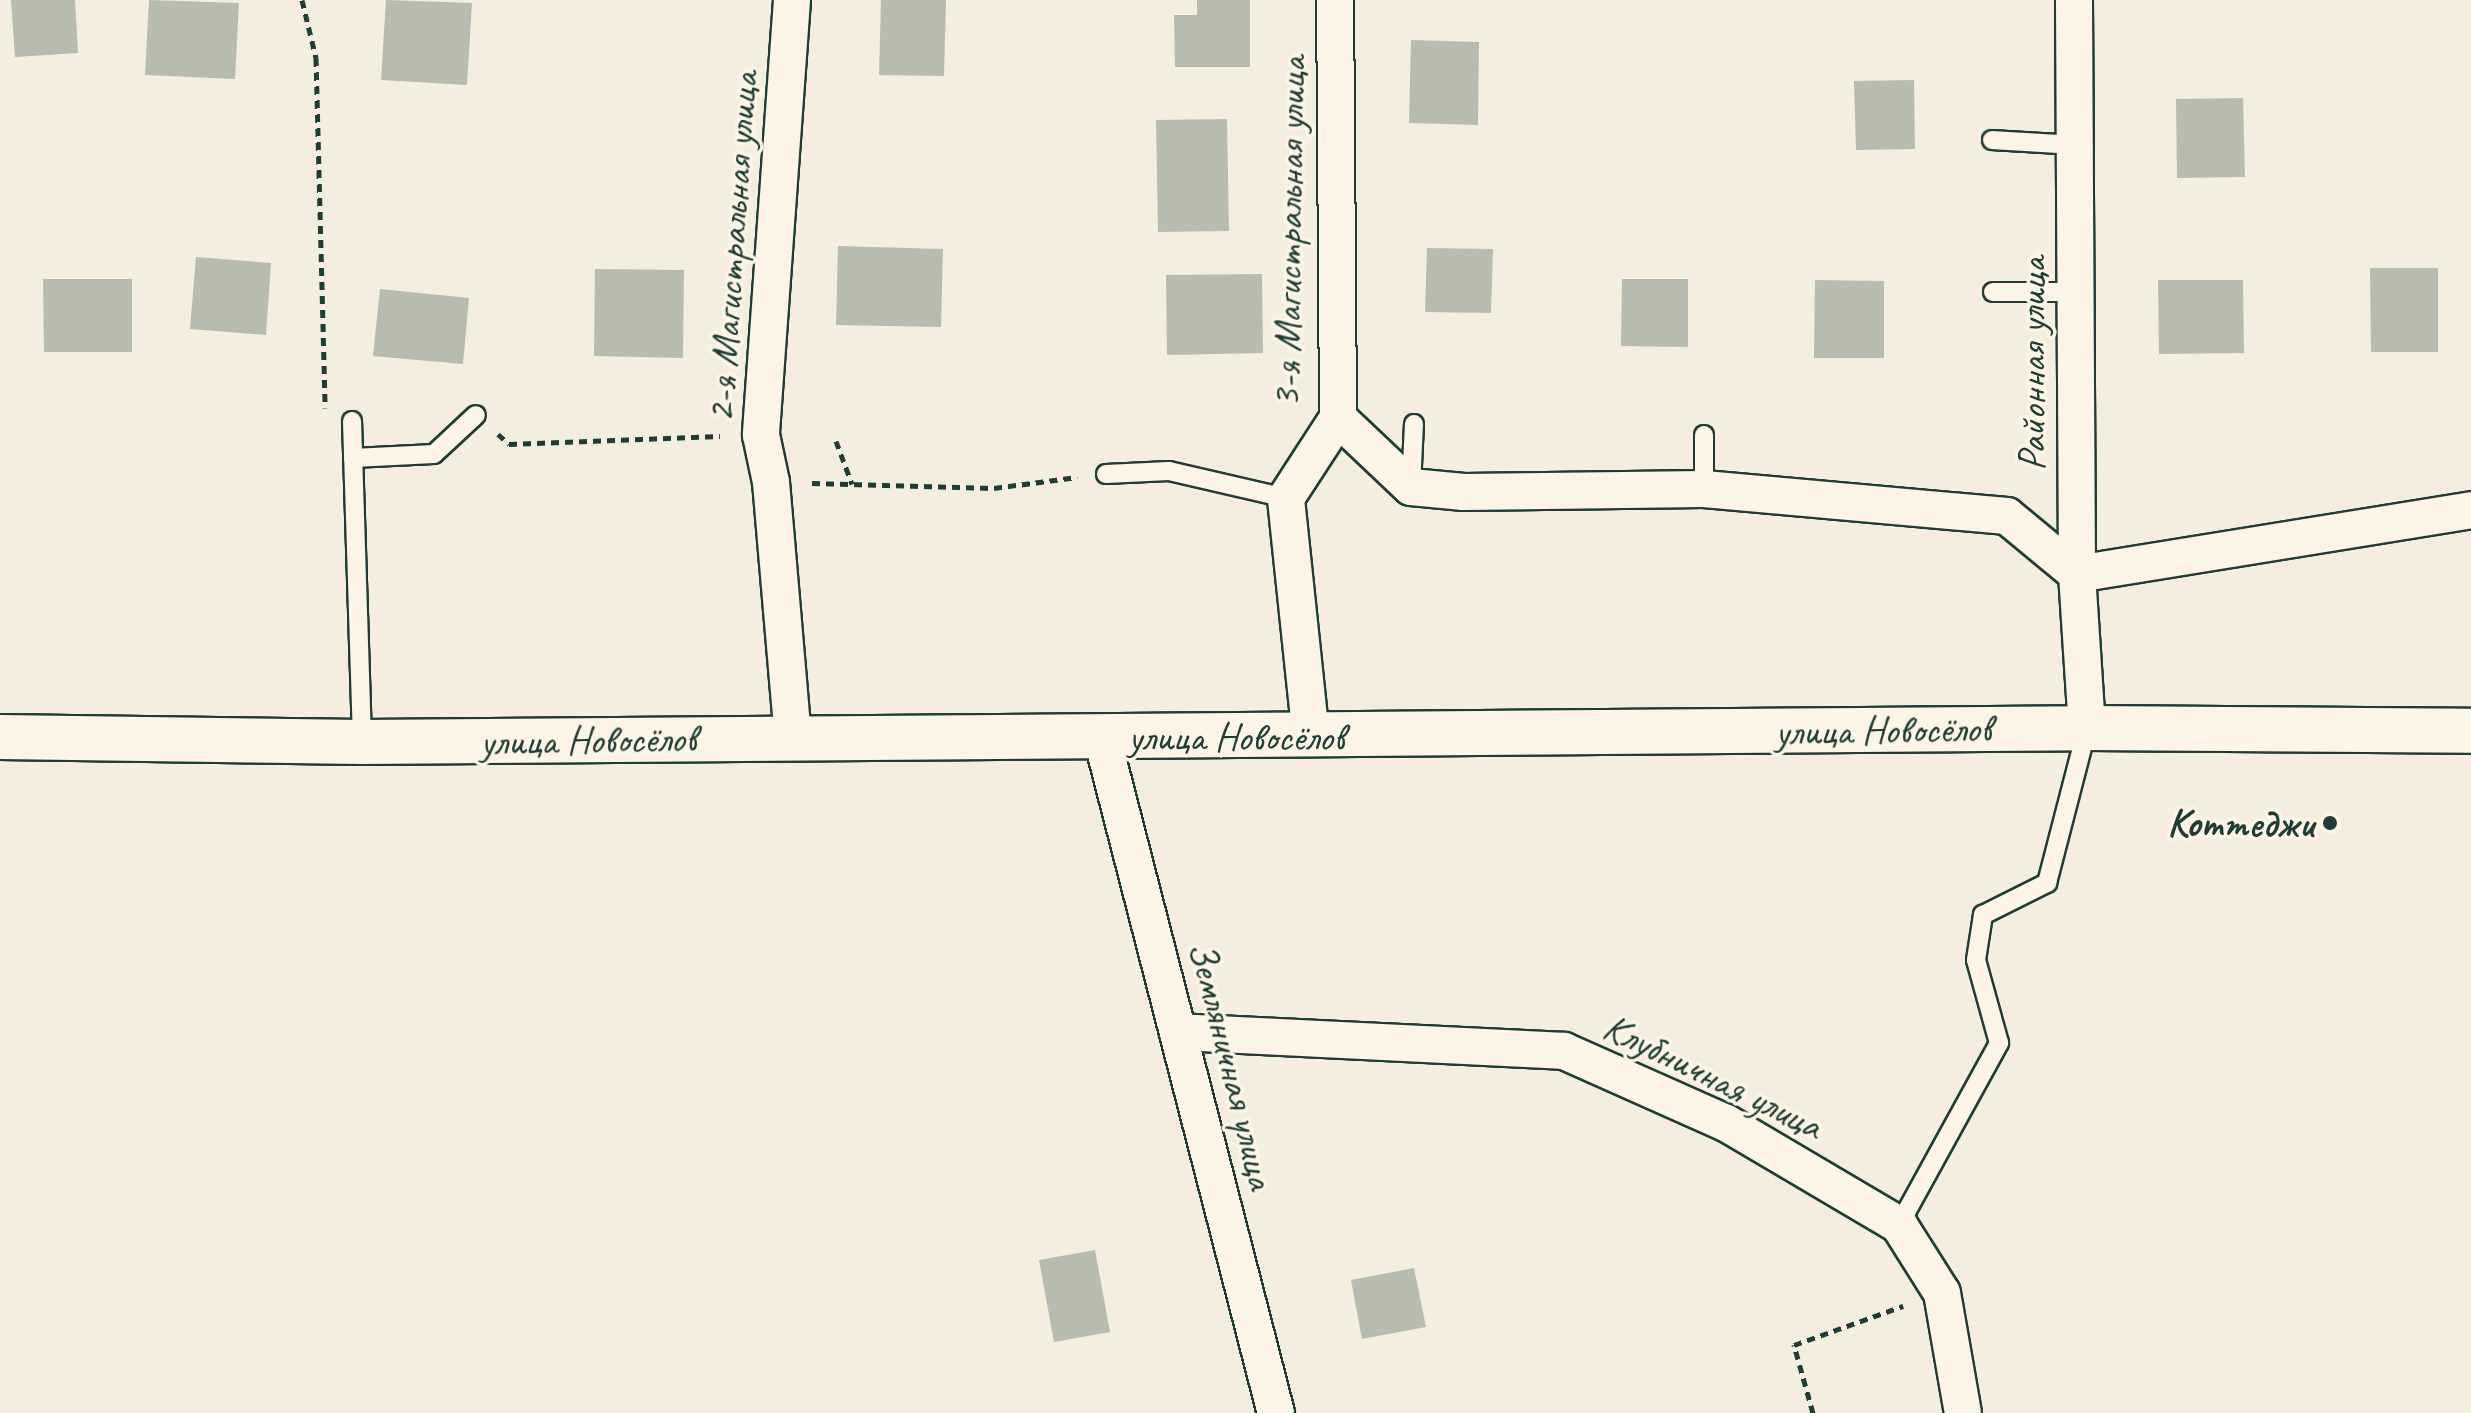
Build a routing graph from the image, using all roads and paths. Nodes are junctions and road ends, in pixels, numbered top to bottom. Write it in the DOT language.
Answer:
graph roads {
  1 [pos="302,0"];
  2 [pos="792,0"];
  3 [pos="1335,0"];
  4 [pos="2068,5"];
  5 [pos="1992,140"];
  6 [pos="2075,145"];
  7 [pos="1993,292"];
  8 [pos="2075,292"];
  9 [pos="476,415"];
  10 [pos="1338,418"];
  11 [pos="352,421"];
  12 [pos="1414,424"];
  13 [pos="761,435"];
  14 [pos="1704,435"];
  15 [pos="836,441"];
  16 [pos="353,458"];
  17 [pos="1106,474"];
  18 [pos="771,482"];
  19 [pos="852,484"];
  20 [pos="1411,487"];
  21 [pos="1704,489"];
  22 [pos="1286,498"];
  23 [pos="2471,510"];
  24 [pos="2077,574"];
  25 [pos="2087,728"];
  26 [pos="2471,731"];
  27 [pos="0,737"];
  28 [pos="793,737"];
  29 [pos="1311,737"];
  30 [pos="1102,738"];
  31 [pos="362,742"];
  32 [pos="1178,1032"];
  33 [pos="1899,1225"];
  34 [pos="1942,1293"];
  35 [pos="1276,1413"];
  36 [pos="1813,1413"];
  37 [pos="1963,1413"];
  1 -- 11 [label="path"];
  2 -- 13 [label="street, 2-я Магистральная улица"];
  3 -- 10 [label="street, 3-я Магистральная улица"];
  4 -- 6 [label="street, Районная улица"];
  5 -- 6 [label="lane"];
  6 -- 8 [label="street, Районная улица"];
  7 -- 8 [label="lane"];
  8 -- 24 [label="street, Районная улица"];
  9 -- 13 [label="path"];
  9 -- 16 [label="lane"];
  10 -- 20 [label="street"];
  10 -- 22 [label="street, 3-я Магистральная улица"];
  11 -- 16 [label="lane"];
  12 -- 20 [label="lane"];
  13 -- 18 [label="street, 2-я Магистральная улица"];
  14 -- 21 [label="lane"];
  15 -- 19 [label="path"];
  16 -- 31 [label="lane"];
  17 -- 19 [label="path"];
  17 -- 22 [label="lane"];
  18 -- 19 [label="path"];
  18 -- 28 [label="street, 2-я Магистральная улица"];
  20 -- 21 [label="street"];
  21 -- 24 [label="street"];
  22 -- 29 [label="street"];
  23 -- 24 [label="street"];
  24 -- 25 [label="street, Районная улица"];
  25 -- 26 [label="street, улица Новосёлов"];
  25 -- 29 [label="street, улица Новосёлов"];
  25 -- 33 [label="lane"];
  27 -- 31 [label="street, улица Новосёлов"];
  28 -- 30 [label="street, улица Новосёлов"];
  28 -- 31 [label="street, улица Новосёлов"];
  29 -- 30 [label="street, улица Новосёлов"];
  30 -- 32 [label="street, Земляничная улица"];
  32 -- 33 [label="street, Клубничная улица"];
  32 -- 35 [label="street, Земляничная улица"];
  33 -- 34 [label="street, Клубничная улица"];
  34 -- 36 [label="path"];
  34 -- 37 [label="street, Клубничная улица"];
}
